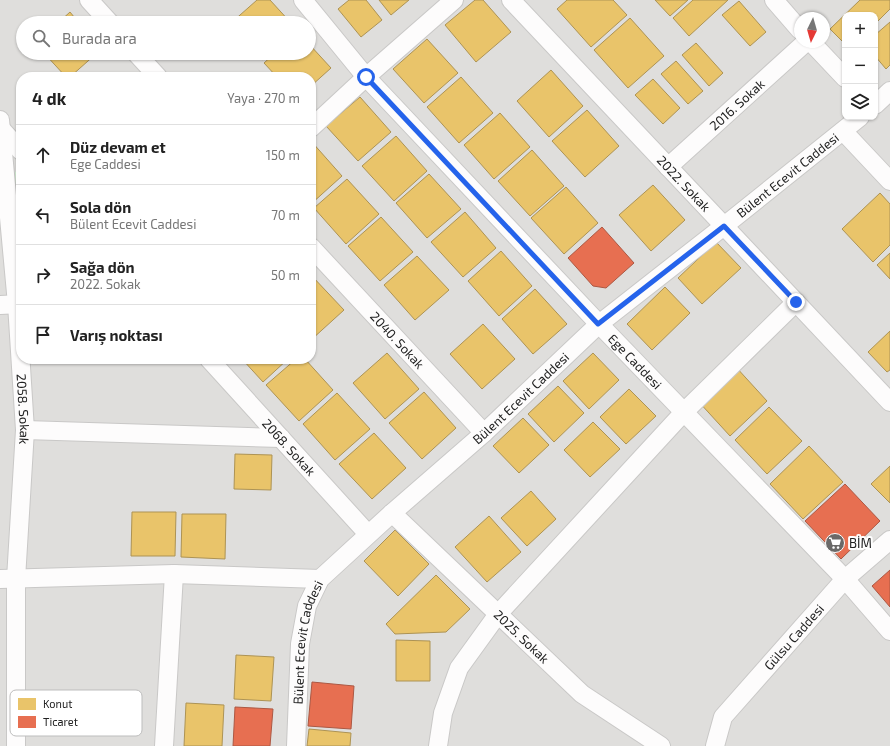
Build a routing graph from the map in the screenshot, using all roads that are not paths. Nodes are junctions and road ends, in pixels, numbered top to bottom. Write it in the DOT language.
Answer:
graph roads {
  1 [pos="89,0"];
  2 [pos="303,0"];
  3 [pos="454,0"];
  4 [pos="512,0"];
  5 [pos="774,0"];
  6 [pos="104,16"];
  7 [pos="794,23"];
  8 [pos="799,48"];
  9 [pos="817,48"];
  10 [pos="142,60"];
  11 [pos="153,72"];
  12 [pos="842,75"];
  13 [pos="366,77"];
  14 [pos="890,91"];
  15 [pos="878,102"];
  16 [pos="856,120"];
  17 [pos="316,123"];
  18 [pos="1,125"];
  19 [pos="843,131"];
  20 [pos="16,144"];
  21 [pos="668,167"];
  22 [pos="890,181"];
  23 [pos="724,226"];
  24 [pos="316,252"];
  25 [pos="796,302"];
  26 [pos="13,304"];
  27 [pos="598,324"];
  28 [pos="16,336"];
  29 [pos="19,364"];
  30 [pos="214,364"];
  31 [pos="890,402"];
  32 [pos="684,412"];
  33 [pos="25,430"];
  34 [pos="484,433"];
  35 [pos="281,438"];
  36 [pos="392,513"];
  37 [pos="368,534"];
  38 [pos="890,540"];
  39 [pos="174,574"];
  40 [pos="8,579"];
  41 [pos="320,579"];
  42 [pos="845,579"];
  43 [pos="498,614"];
  44 [pos="890,631"];
  45 [pos="13,690"];
  46 [pos="16,736"];
  47 [pos="16,746"];
  48 [pos="164,746"];
  49 [pos="296,746"];
  50 [pos="438,746"];
  51 [pos="661,746"];
  52 [pos="715,746"];
  1 -- 6 [label="street"];
  2 -- 13 [label="street, Ege Caddesi"];
  3 -- 13 [label="street"];
  4 -- 21 [label="street, 2022. Sokak"];
  5 -- 7 [label="street"];
  8 -- 21 [label="street, 2016. Sokak"];
  9 -- 12 [label="street"];
  10 -- 11 [label="street"];
  13 -- 17 [label="street"];
  13 -- 27 [label="street, Ege Caddesi"];
  14 -- 15 [label="street"];
  16 -- 19 [label="street, Bülent Ecevit Caddesi"];
  18 -- 20 [label="street"];
  18 -- 26 [label="street, 2058. Sokak"];
  19 -- 22 [label="street"];
  19 -- 23 [label="street, Bülent Ecevit Caddesi"];
  21 -- 23 [label="street, 2022. Sokak"];
  23 -- 25 [label="street, 2022. Sokak"];
  23 -- 27 [label="street, Bülent Ecevit Caddesi"];
  24 -- 34 [label="street, 2040. Sokak"];
  25 -- 31 [label="street, 2022. Sokak"];
  25 -- 32 [label="street"];
  26 -- 28 [label="street, 2058. Sokak"];
  27 -- 32 [label="street, Ege Caddesi"];
  27 -- 34 [label="street, Bülent Ecevit Caddesi"];
  29 -- 33 [label="street, 2058. Sokak"];
  30 -- 35 [label="street, 2068. Sokak"];
  32 -- 42 [label="street, Ege Caddesi"];
  32 -- 43 [label="street"];
  33 -- 35 [label="street"];
  33 -- 40 [label="street, 2058. Sokak"];
  34 -- 36 [label="street, Bülent Ecevit Caddesi"];
  35 -- 37 [label="street, 2068. Sokak"];
  36 -- 37 [label="street, Bülent Ecevit Caddesi"];
  36 -- 43 [label="street, 2025. Sokak"];
  37 -- 41 [label="street, Bülent Ecevit Caddesi"];
  38 -- 42 [label="street, Gülsu Caddesi"];
  39 -- 40 [label="street"];
  39 -- 41 [label="street"];
  39 -- 48 [label="street"];
  40 -- 45 [label="street, 2058. Sokak"];
  41 -- 49 [label="street, Bülent Ecevit Caddesi"];
  42 -- 44 [label="street, Ege Caddesi"];
  42 -- 52 [label="street, Gülsu Caddesi"];
  43 -- 50 [label="street"];
  43 -- 51 [label="street, 2025. Sokak"];
  46 -- 47 [label="street, 2058. Sokak"];
}
